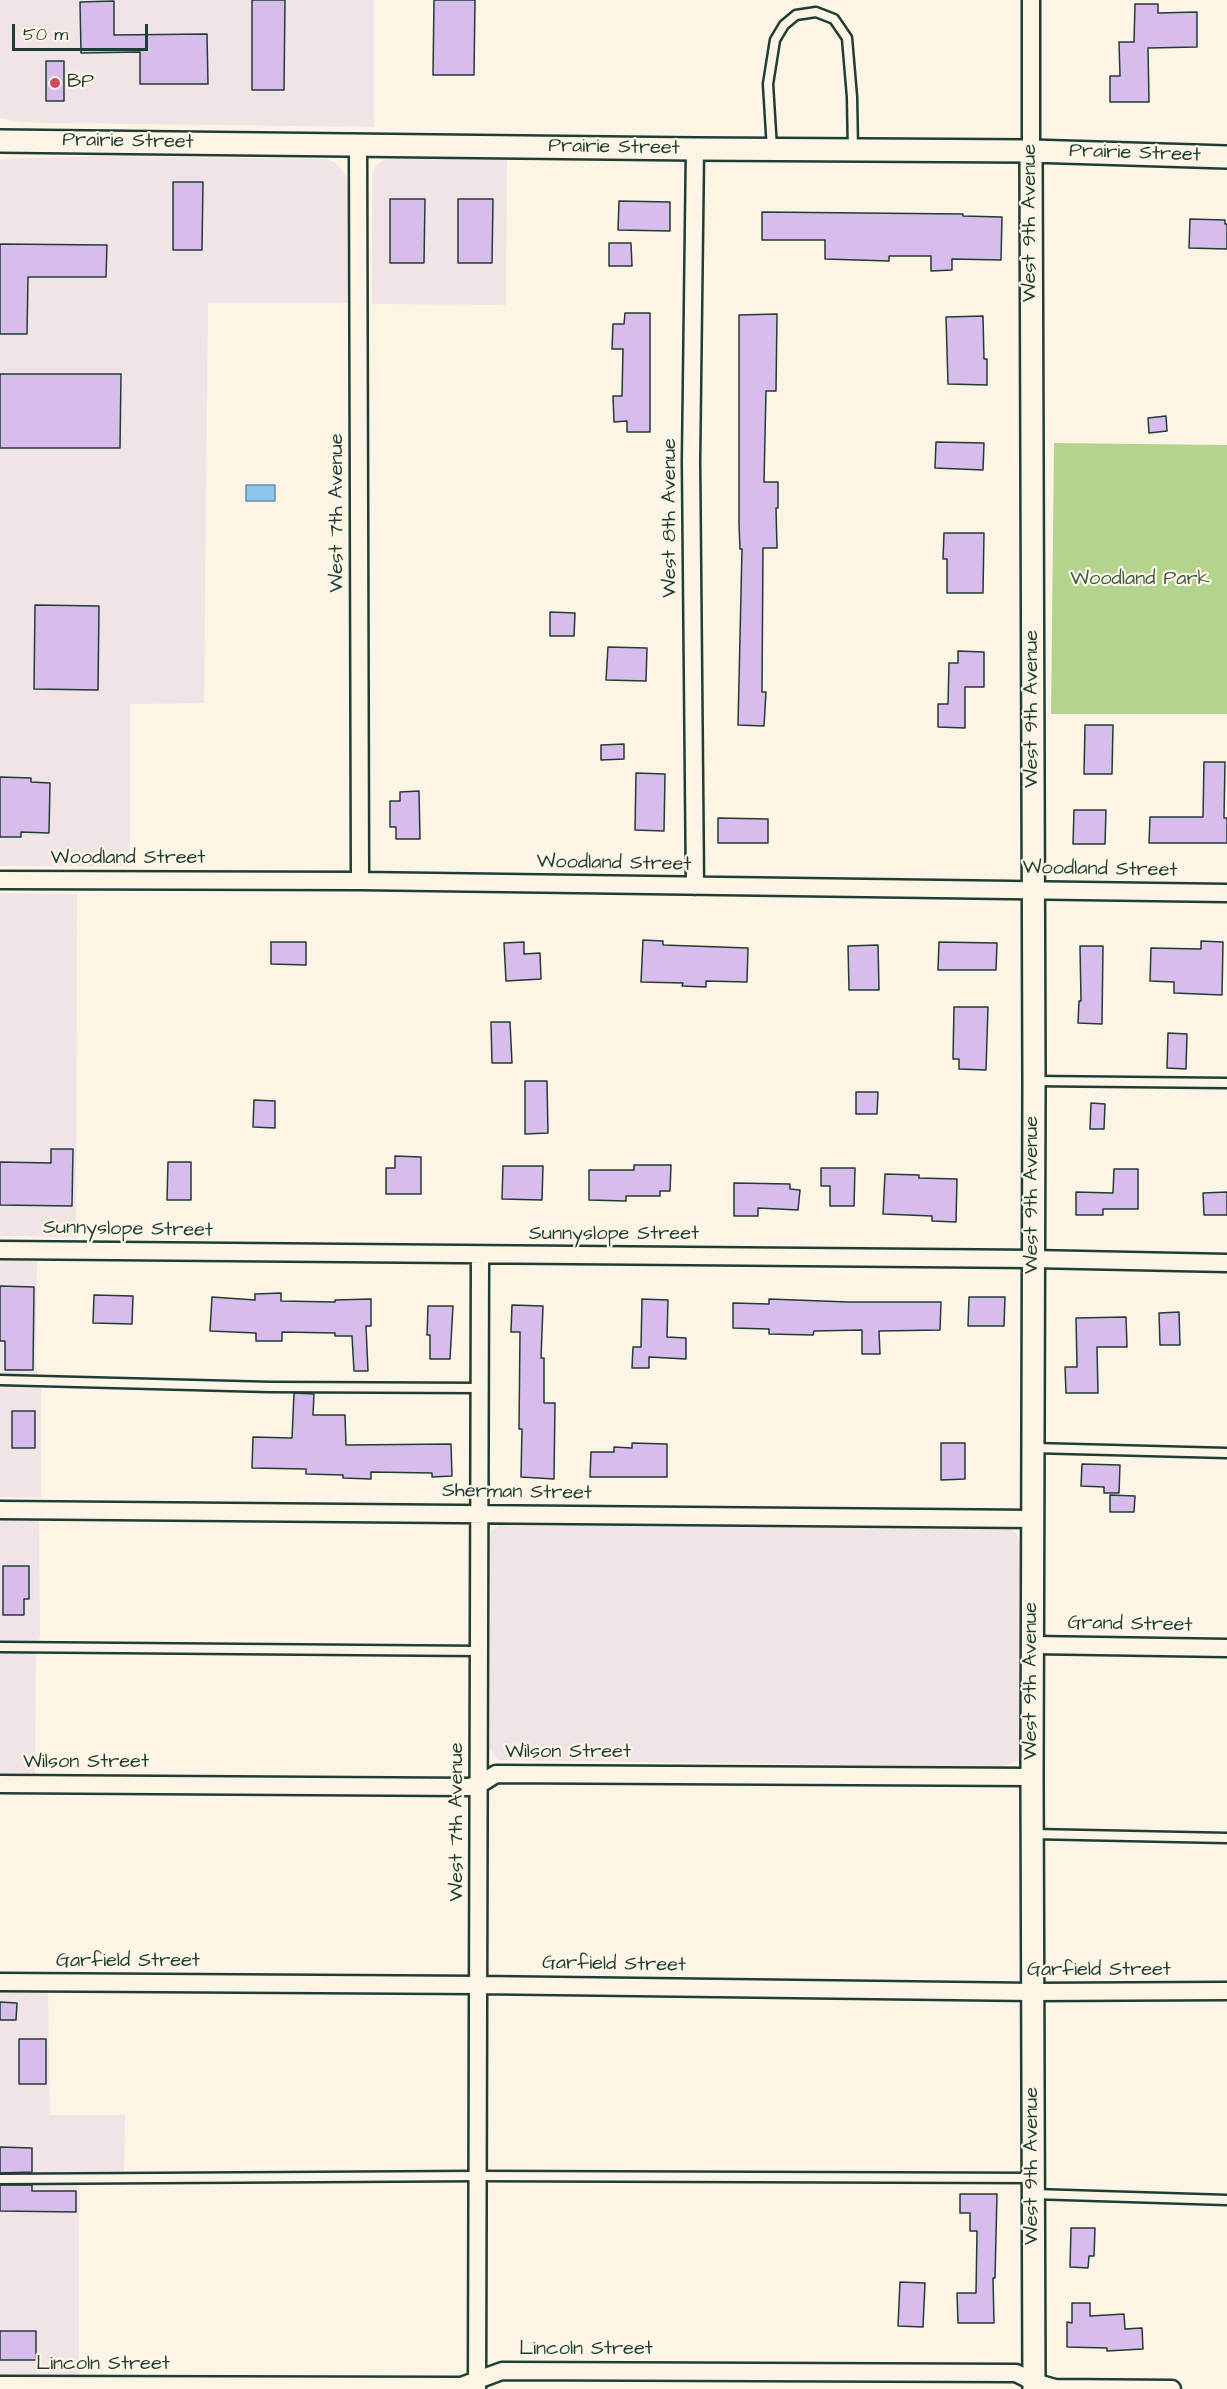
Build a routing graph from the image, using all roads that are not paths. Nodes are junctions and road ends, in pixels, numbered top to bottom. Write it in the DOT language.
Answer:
graph roads {
  1 [pos="1031,0"];
  2 [pos="0,141"];
  3 [pos="358,145"];
  4 [pos="695,149"];
  5 [pos="772,149"];
  6 [pos="853,150"];
  7 [pos="1031,150"];
  8 [pos="1227,157"];
  9 [pos="0,879"];
  10 [pos="360,881"];
  11 [pos="695,886"];
  12 [pos="1033,890"];
  13 [pos="1227,893"];
  14 [pos="1034,1081"];
  15 [pos="1227,1083"];
  16 [pos="0,1250"];
  17 [pos="480,1255"];
  18 [pos="1033,1259"];
  19 [pos="1227,1263"];
  20 [pos="0,1380"];
  21 [pos="479,1388"];
  22 [pos="1033,1448"];
  23 [pos="1227,1453"];
  24 [pos="0,1510"];
  25 [pos="479,1514"];
  26 [pos="1033,1519"];
  27 [pos="1033,1645"];
  28 [pos="0,1647"];
  29 [pos="1227,1648"];
  30 [pos="479,1651"];
  31 [pos="1032,1778"];
  32 [pos="0,1784"];
  33 [pos="480,1784"];
  34 [pos="1033,1834"];
  35 [pos="1227,1838"];
  36 [pos="0,1983"];
  37 [pos="478,1984"];
  38 [pos="1227,1991"];
  39 [pos="1033,1992"];
  40 [pos="478,2176"];
  41 [pos="0,2179"];
  42 [pos="1032,2186"];
  43 [pos="1227,2200"];
  44 [pos="0,2385"];
  45 [pos="1034,2385"];
  46 [pos="477,2386"];
  47 [pos="1172,2389"];
  1 -- 7 [label="street, West 9th Avenue"];
  2 -- 3 [label="street, Prairie Street"];
  3 -- 4 [label="street, Prairie Street"];
  3 -- 10 [label="street, West 7th Avenue"];
  4 -- 5 [label="street, Prairie Street"];
  4 -- 11 [label="street, West 8th Avenue"];
  5 -- 6 [label="street, Prairie Street"];
  5 -- 6 [label="lane"];
  6 -- 7 [label="street, Prairie Street"];
  7 -- 8 [label="street, Prairie Street"];
  7 -- 12 [label="street, West 9th Avenue"];
  9 -- 10 [label="street, Woodland Street"];
  10 -- 11 [label="street, Woodland Street"];
  11 -- 12 [label="street, Woodland Street"];
  12 -- 13 [label="street, Woodland Street"];
  12 -- 14 [label="street, West 9th Avenue"];
  14 -- 15 [label="lane"];
  14 -- 18 [label="street, West 9th Avenue"];
  16 -- 17 [label="street, Sunnyslope Street"];
  17 -- 18 [label="street, Sunnyslope Street"];
  17 -- 21 [label="street, West 7th Avenue"];
  18 -- 19 [label="street, Sunnyslope Street"];
  18 -- 22 [label="street, West 9th Avenue"];
  20 -- 21 [label="lane"];
  21 -- 25 [label="street, West 7th Avenue"];
  22 -- 23 [label="lane"];
  22 -- 26 [label="street, West 9th Avenue"];
  24 -- 25 [label="street, Sherman Street"];
  25 -- 26 [label="street, Sherman Street"];
  25 -- 30 [label="street, West 7th Avenue"];
  26 -- 27 [label="street, West 9th Avenue"];
  27 -- 29 [label="street, Grand Street"];
  27 -- 31 [label="street, West 9th Avenue"];
  28 -- 30 [label="lane"];
  30 -- 33 [label="street, West 7th Avenue"];
  31 -- 33 [label="street, Wilson Street"];
  31 -- 34 [label="street, West 9th Avenue"];
  32 -- 33 [label="street, Wilson Street"];
  33 -- 37 [label="street, West 7th Avenue"];
  34 -- 35 [label="lane"];
  34 -- 39 [label="street, West 9th Avenue"];
  36 -- 37 [label="street, Garfield Street"];
  37 -- 39 [label="street, Garfield Street"];
  37 -- 40 [label="street, West 7th Avenue"];
  38 -- 39 [label="street, Garfield Street"];
  39 -- 42 [label="street, West 9th Avenue"];
  40 -- 41 [label="lane"];
  40 -- 42 [label="lane"];
  40 -- 46 [label="street, West 7th Avenue"];
  42 -- 43 [label="lane"];
  42 -- 45 [label="street, West 9th Avenue"];
  44 -- 46 [label="street, Lincoln Street"];
  45 -- 46 [label="street, Lincoln Street"];
  45 -- 47 [label="street, Lincoln Street"];
}
